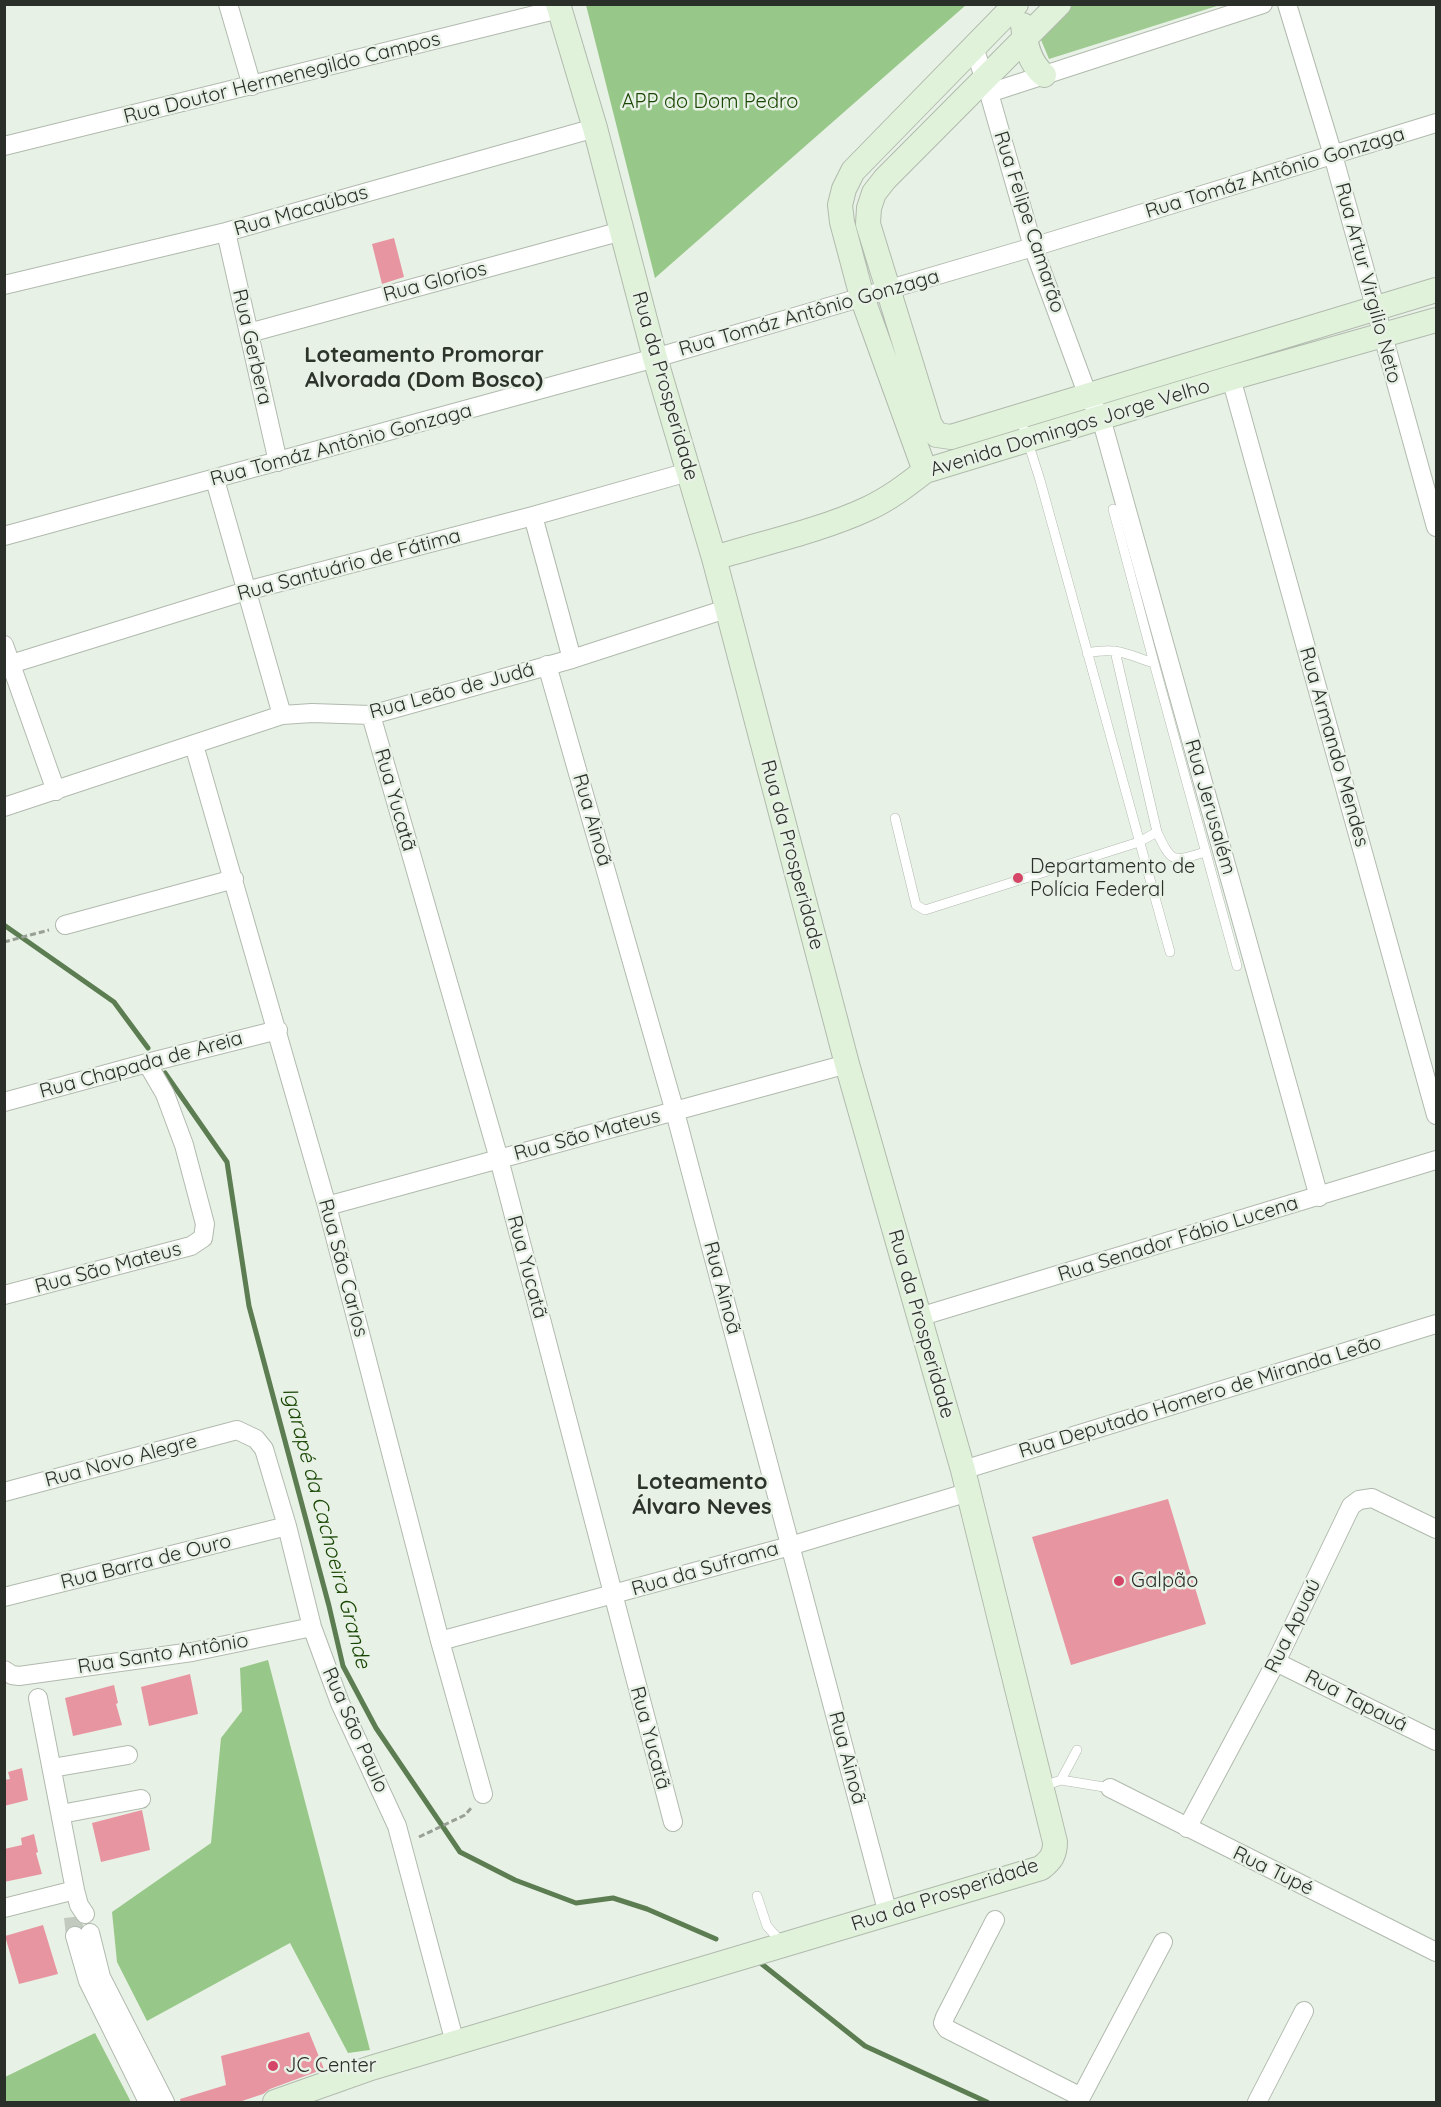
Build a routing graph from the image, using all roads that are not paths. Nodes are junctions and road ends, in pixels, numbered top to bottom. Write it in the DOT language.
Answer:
graph roads {
  1 [pos="228,4"];
  2 [pos="1016,4"];
  3 [pos="1020,4"];
  4 [pos="1059,4"];
  5 [pos="1263,4"];
  6 [pos="1287,4"];
  7 [pos="558,7"];
  8 [pos="1025,39"];
  9 [pos="974,46"];
  10 [pos="1044,75"];
  11 [pos="252,86"];
  12 [pos="987,86"];
  13 [pos="1437,123"];
  14 [pos="596,129"];
  15 [pos="4,146"];
  16 [pos="1333,155"];
  17 [pos="622,231"];
  18 [pos="226,232"];
  19 [pos="1033,247"];
  20 [pos="4,285"];
  21 [pos="887,289"];
  22 [pos="1437,290"];
  23 [pos="862,297"];
  24 [pos="1376,308"];
  25 [pos="1437,320"];
  26 [pos="249,333"];
  27 [pos="1383,336"];
  28 [pos="655,358"];
  29 [pos="1231,378"];
  30 [pos="1088,396"];
  31 [pos="1020,417"];
  32 [pos="1101,418"];
  33 [pos="1028,441"];
  34 [pos="278,462"];
  35 [pos="688,471"];
  36 [pos="925,471"];
  37 [pos="215,480"];
  38 [pos="1113,509"];
  39 [pos="533,516"];
  40 [pos="1437,527"];
  41 [pos="4,536"];
  42 [pos="714,558"];
  43 [pos="246,591"];
  44 [pos="726,609"];
  45 [pos="4,645"];
  46 [pos="1115,651"];
  47 [pos="1088,653"];
  48 [pos="572,659"];
  49 [pos="11,663"];
  50 [pos="1154,663"];
  51 [pos="547,665"];
  52 [pos="282,715"];
  53 [pos="371,715"];
  54 [pos="194,745"];
  55 [pos="56,791"];
  56 [pos="4,807"];
  57 [pos="895,818"];
  58 [pos="1157,832"];
  59 [pos="1139,842"];
  60 [pos="1205,852"];
  61 [pos="234,879"];
  62 [pos="65,925"];
  63 [pos="1170,952"];
  64 [pos="1237,966"];
  65 [pos="278,1030"];
  66 [pos="147,1063"];
  67 [pos="847,1065"];
  68 [pos="4,1102"];
  69 [pos="675,1112"];
  70 [pos="1437,1115"];
  71 [pos="499,1160"];
  72 [pos="1437,1160"];
  73 [pos="1318,1197"];
  74 [pos="327,1206"];
  75 [pos="4,1295"];
  76 [pos="919,1317"];
  77 [pos="1437,1324"];
  78 [pos="237,1430"];
  79 [pos="966,1481"];
  80 [pos="4,1492"];
  81 [pos="287,1526"];
  82 [pos="1437,1529"];
  83 [pos="790,1546"];
  84 [pos="612,1595"];
  85 [pos="4,1597"];
  86 [pos="312,1627"];
  87 [pos="440,1641"];
  88 [pos="1276,1662"];
  89 [pos="8,1673"];
  90 [pos="38,1698"];
  91 [pos="1437,1742"];
  92 [pos="1077,1750"];
  93 [pos="128,1755"];
  94 [pos="52,1768"];
  95 [pos="1051,1784"];
  96 [pos="1110,1788"];
  97 [pos="483,1794"];
  98 [pos="141,1799"];
  99 [pos="61,1814"];
  100 [pos="673,1822"];
  101 [pos="1187,1828"];
  102 [pos="757,1896"];
  103 [pos="4,1908"];
  104 [pos="888,1914"];
  105 [pos="995,1920"];
  106 [pos="83,1934"];
  107 [pos="1163,1942"];
  108 [pos="780,1946"];
  109 [pos="1437,1952"];
  110 [pos="94,1979"];
  111 [pos="1304,2011"];
  112 [pos="455,2043"];
  113 [pos="1086,2100"];
  114 [pos="148,2103"];
  115 [pos="165,2103"];
  116 [pos="275,2103"];
  117 [pos="1257,2103"];
  1 -- 11 [label="street"];
  2 -- 9 [label="street"];
  3 -- 8 [label="street"];
  4 -- 8 [label="street"];
  5 -- 10 [label="street"];
  6 -- 16 [label="street, Rua Artur Virgilio Neto"];
  7 -- 11 [label="street, Rua Doutor Hermenegildo Campos"];
  7 -- 14 [label="street, Rua da Prosperidade"];
  8 -- 10 [label="street"];
  8 -- 12 [label="street"];
  9 -- 12 [label="street, Rua Felipe Camarão"];
  9 -- 23 [label="street"];
  10 -- 12 [label="street"];
  11 -- 15 [label="street, Rua Doutor Hermenegildo Campos"];
  12 -- 19 [label="street, Rua Felipe Camarão"];
  12 -- 21 [label="street"];
  13 -- 16 [label="street, Rua Tomáz Antônio Gonzaga"];
  14 -- 17 [label="street, Rua da Prosperidade"];
  14 -- 18 [label="street, Rua Macaúbas"];
  16 -- 19 [label="street, Rua Tomáz Antônio Gonzaga"];
  16 -- 24 [label="street, Rua Artur Virgilio Neto"];
  17 -- 26 [label="street, Rua Glorios"];
  17 -- 28 [label="street, Rua da Prosperidade"];
  18 -- 20 [label="street, Rua Macaúbas"];
  18 -- 26 [label="street, Rua Gerbera"];
  19 -- 21 [label="street, Rua Tomáz Antônio Gonzaga"];
  19 -- 30 [label="street, Rua Felipe Camarão"];
  21 -- 23 [label="street, Rua Tomáz Antônio Gonzaga"];
  21 -- 31 [label="street, Avenida Domingos Jorge Velho"];
  22 -- 24 [label="street, Avenida Domingos Jorge Velho"];
  23 -- 28 [label="street, Rua Tomáz Antônio Gonzaga"];
  23 -- 36 [label="street"];
  24 -- 27 [label="street, Rua Artur Virgilio Neto"];
  24 -- 30 [label="street, Avenida Domingos Jorge Velho"];
  25 -- 27 [label="street, Avenida Domingos Jorge Velho"];
  26 -- 34 [label="street, Rua Gerbera"];
  27 -- 29 [label="street, Avenida Domingos Jorge Velho"];
  27 -- 40 [label="street, Rua Artur Virgilio Neto"];
  28 -- 34 [label="street, Rua Tomáz Antônio Gonzaga"];
  28 -- 35 [label="street, Rua da Prosperidade"];
  29 -- 32 [label="street, Avenida Domingos Jorge Velho"];
  29 -- 70 [label="street, Rua Armando Mendes"];
  30 -- 31 [label="street, Avenida Domingos Jorge Velho"];
  30 -- 32 [label="street, Rua Felipe Camarão"];
  31 -- 33 [label="lane"];
  32 -- 33 [label="street, Avenida Domingos Jorge Velho"];
  32 -- 73 [label="street, Rua Jerusalém"];
  33 -- 36 [label="street, Avenida Domingos Jorge Velho"];
  33 -- 47 [label="lane"];
  34 -- 37 [label="street, Rua Tomáz Antônio Gonzaga"];
  35 -- 39 [label="street, Rua Santuário de Fátima"];
  35 -- 42 [label="street, Rua da Prosperidade"];
  36 -- 42 [label="street, Avenida Domingos Jorge Velho"];
  37 -- 41 [label="street, Rua Tomáz Antônio Gonzaga"];
  37 -- 43 [label="street"];
  38 -- 50 [label="lane"];
  39 -- 43 [label="street, Rua Santuário de Fátima"];
  39 -- 48 [label="street"];
  42 -- 44 [label="street, Rua da Prosperidade"];
  43 -- 49 [label="street, Rua Santuário de Fátima"];
  43 -- 52 [label="street"];
  44 -- 48 [label="street, Rua Leão de Judá"];
  44 -- 67 [label="street, Rua da Prosperidade"];
  45 -- 49 [label="street"];
  46 -- 47 [label="lane"];
  46 -- 50 [label="lane"];
  46 -- 58 [label="lane"];
  47 -- 59 [label="lane"];
  48 -- 51 [label="street, Rua Leão de Judá"];
  49 -- 55 [label="street"];
  50 -- 60 [label="lane"];
  51 -- 53 [label="street, Rua Leão de Judá"];
  51 -- 69 [label="street, Rua Ainoã"];
  52 -- 53 [label="street, Rua Leão de Judá"];
  52 -- 54 [label="street, Rua Leão de Judá"];
  53 -- 71 [label="street, Rua Yucatã"];
  54 -- 55 [label="street, Rua Leão de Judá"];
  54 -- 61 [label="street, Rua São Carlos"];
  55 -- 56 [label="street, Rua Leão de Judá"];
  57 -- 59 [label="lane"];
  58 -- 59 [label="lane"];
  58 -- 60 [label="lane"];
  59 -- 63 [label="lane"];
  60 -- 64 [label="lane"];
  61 -- 62 [label="street"];
  61 -- 65 [label="street, Rua São Carlos"];
  65 -- 66 [label="street, Rua Chapada de Areia"];
  65 -- 74 [label="street, Rua São Carlos"];
  66 -- 68 [label="street, Rua Chapada de Areia"];
  66 -- 75 [label="street, Rua São Mateus"];
  67 -- 69 [label="street, Rua São Mateus"];
  67 -- 76 [label="street, Rua da Prosperidade"];
  69 -- 71 [label="street, Rua São Mateus"];
  69 -- 83 [label="street, Rua Ainoã"];
  71 -- 74 [label="street, Rua São Mateus"];
  71 -- 84 [label="street, Rua Yucatã"];
  72 -- 73 [label="street, Rua Senador Fábio Lucena"];
  73 -- 76 [label="street, Rua Senador Fábio Lucena"];
  74 -- 87 [label="street, Rua São Carlos"];
  76 -- 79 [label="street, Rua da Prosperidade"];
  77 -- 79 [label="street, Rua Deputado Homero de Miranda Leão"];
  78 -- 80 [label="street, Rua Novo Alegre"];
  78 -- 81 [label="street, Rua São Paulo"];
  79 -- 83 [label="street, Rua da Suframa"];
  79 -- 95 [label="street, Rua da Prosperidade"];
  81 -- 85 [label="street, Rua Barra de Ouro"];
  81 -- 86 [label="street, Rua São Paulo"];
  82 -- 88 [label="street, Rua Apuaú"];
  83 -- 84 [label="street, Rua da Suframa"];
  83 -- 104 [label="street, Rua Ainoã"];
  84 -- 87 [label="street, Rua da Suframa"];
  84 -- 100 [label="street, Rua Yucatã"];
  86 -- 89 [label="street, Rua Santo Antônio"];
  86 -- 112 [label="street, Rua São Paulo"];
  87 -- 97 [label="street, Rua São Carlos"];
  88 -- 91 [label="street, Rua Tapauá"];
  88 -- 101 [label="street, Rua Apuaú"];
  90 -- 94 [label="street"];
  92 -- 95 [label="lane"];
  93 -- 94 [label="street"];
  94 -- 99 [label="street"];
  95 -- 96 [label="lane"];
  95 -- 104 [label="street, Rua da Prosperidade"];
  96 -- 101 [label="street, Rua Tupé"];
  98 -- 99 [label="street"];
  99 -- 103 [label="street"];
  101 -- 109 [label="street, Rua Tupé"];
  102 -- 108 [label="lane"];
  104 -- 108 [label="street, Rua da Prosperidade"];
  105 -- 113 [label="street"];
  106 -- 110 [label="street"];
  107 -- 113 [label="street"];
  108 -- 112 [label="street, Rua da Prosperidade"];
  110 -- 114 [label="street"];
  110 -- 115 [label="street"];
  111 -- 117 [label="street"];
  112 -- 116 [label="street, Rua da Prosperidade"];
}
